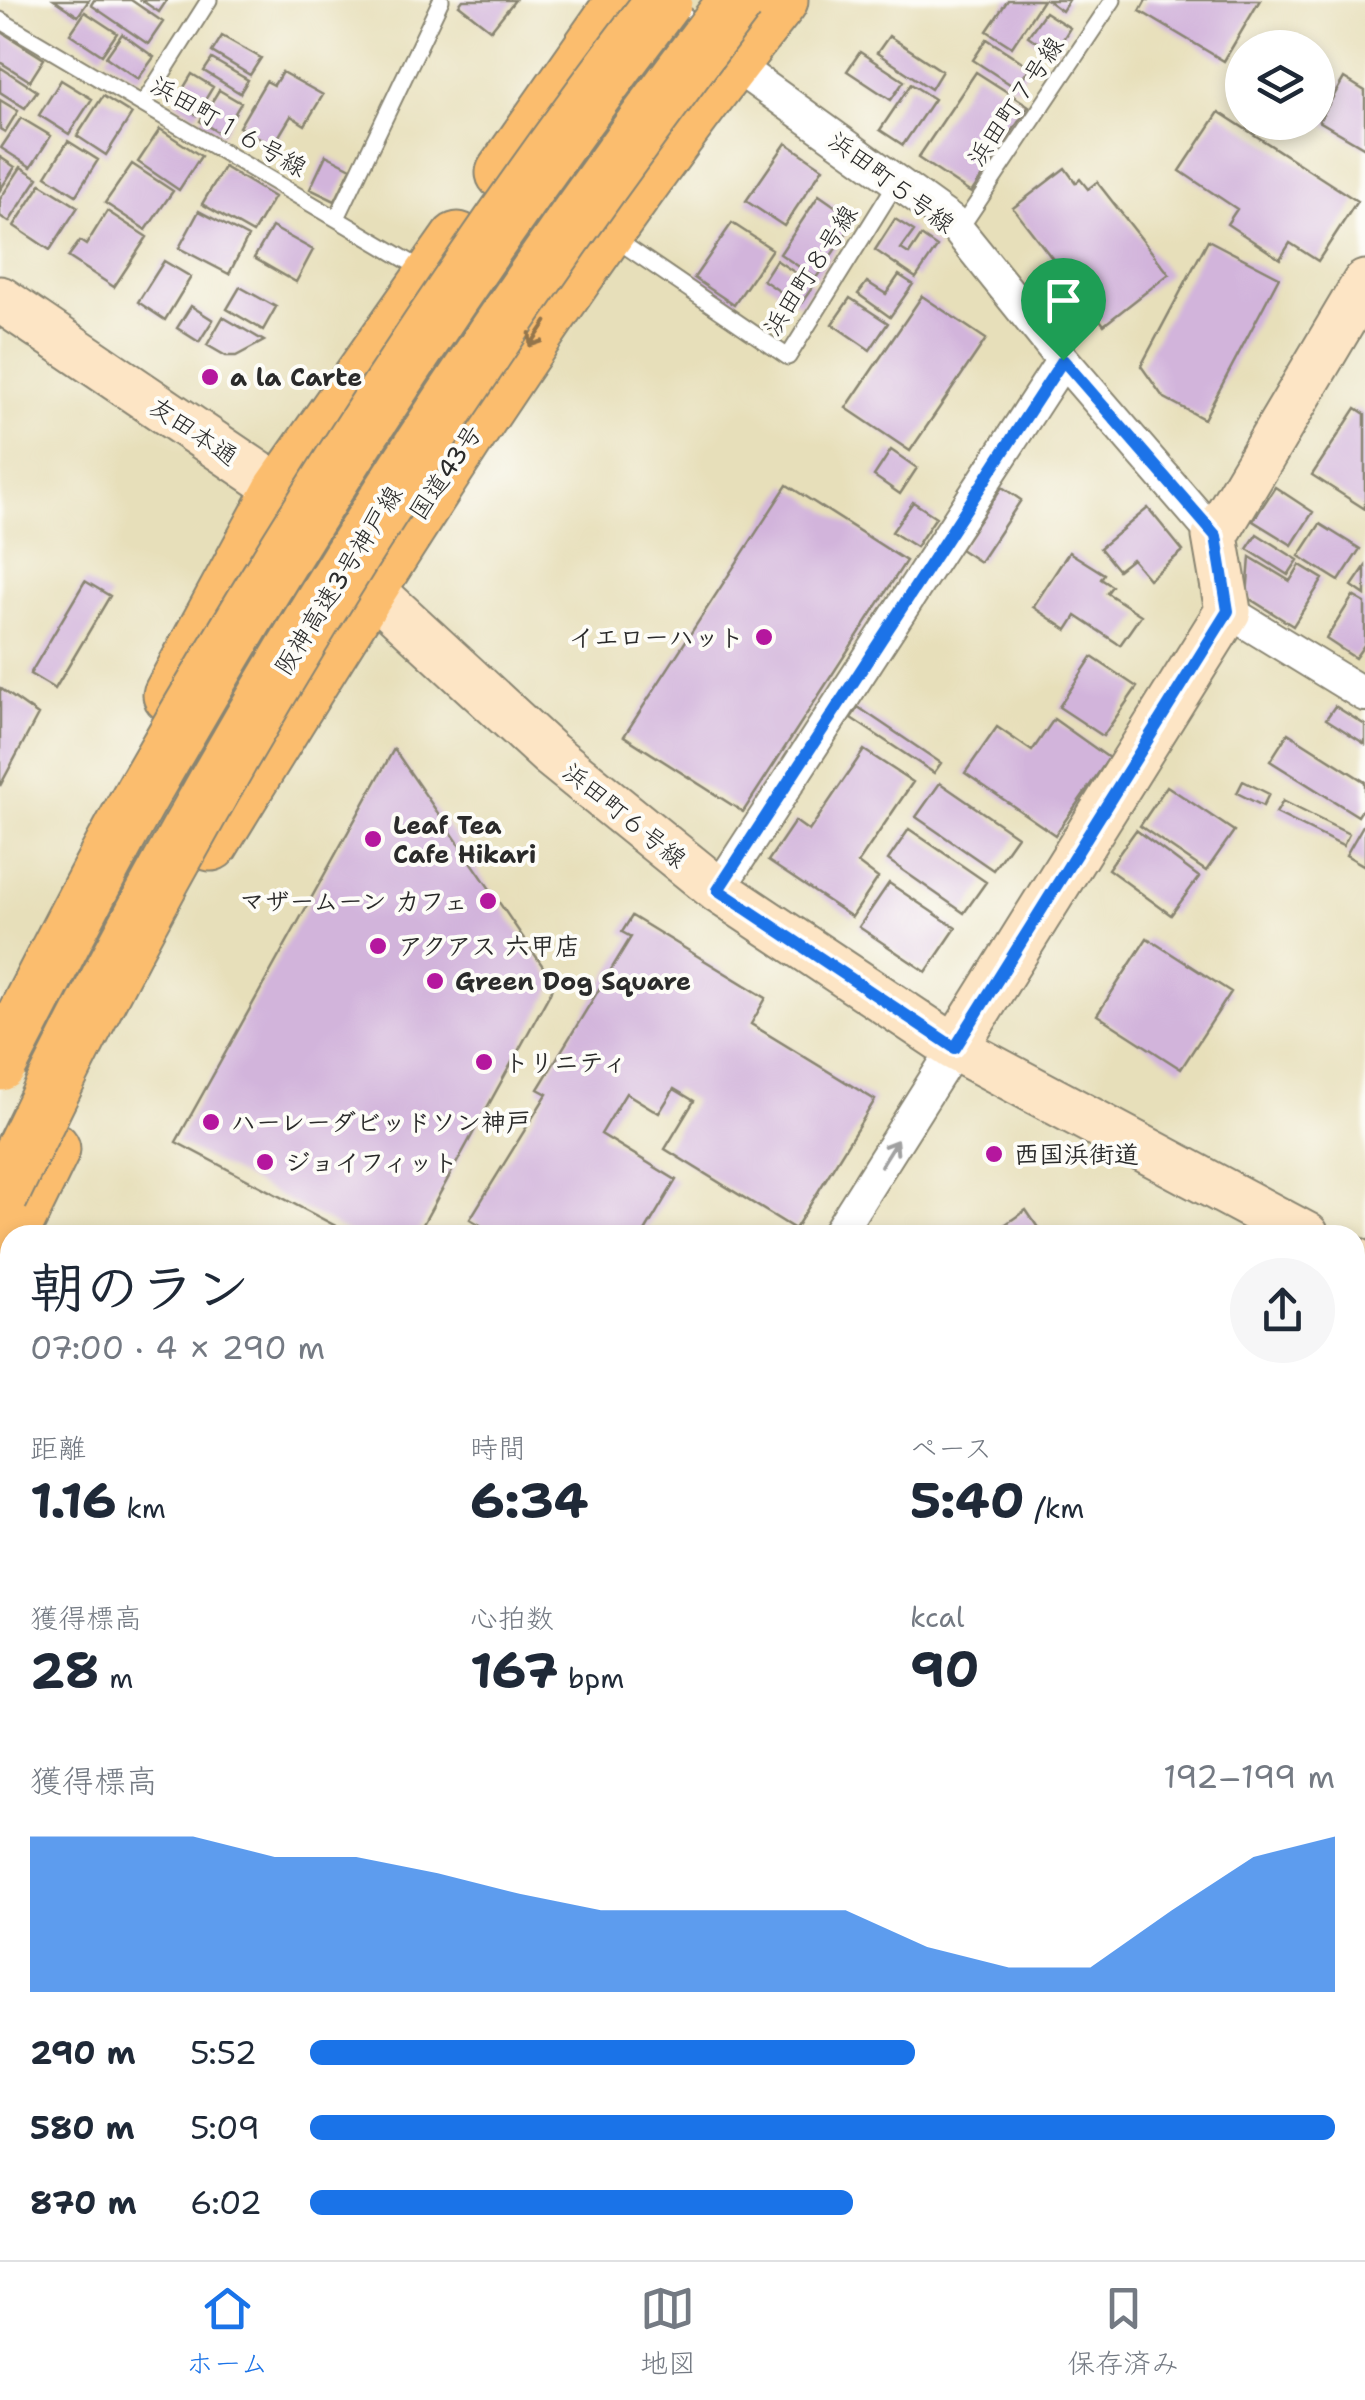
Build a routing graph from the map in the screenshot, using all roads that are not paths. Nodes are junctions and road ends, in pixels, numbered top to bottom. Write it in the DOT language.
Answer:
graph roads {
  1 [pos="209,0"];
  2 [pos="441,0"];
  3 [pos="625,0"];
  4 [pos="652,0"];
  5 [pos="664,0"];
  6 [pos="737,0"];
  7 [pos="780,0"];
  8 [pos="1113,0"];
  9 [pos="0,20"];
  10 [pos="730,62"];
  11 [pos="143,104"];
  12 [pos="896,182"];
  13 [pos="336,218"];
  14 [pos="959,230"];
  15 [pos="606,233"];
  16 [pos="433,275"];
  17 [pos="1365,283"];
  18 [pos="0,299"];
  19 [pos="1063,360"];
  20 [pos="282,490"];
  21 [pos="1216,536"];
  22 [pos="368,586"];
  23 [pos="1228,611"];
  24 [pos="1365,695"];
  25 [pos="718,890"];
  26 [pos="0,1010"];
  27 [pos="955,1048"];
  28 [pos="0,1063"];
  29 [pos="0,1197"];
  30 [pos="15,1225"];
  31 [pos="843,1225"];
  32 [pos="1287,1225"];
  1 -- 11 [label="lane"];
  2 -- 13 [label="lane"];
  3 -- 16 [label="highway"];
  4 -- 10 [label="street, 浜田町５号線"];
  5 -- 28 [label="highway, bridge"];
  6 -- 29 [label="highway, 阪神高速3号神戸線, bridge"];
  7 -- 10 [label="highway, 国道43号"];
  8 -- 14 [label="lane, 浜田町７号線"];
  9 -- 11 [label="lane, 浜田町１６号線"];
  10 -- 12 [label="street, 浜田町５号線"];
  10 -- 15 [label="highway, 国道43号"];
  11 -- 13 [label="lane, 浜田町１６号線"];
  12 -- 14 [label="street, 浜田町５号線"];
  12 -- 15 [label="lane, 浜田町８号線"];
  13 -- 16 [label="lane, 浜田町１６号線"];
  14 -- 19 [label="street, 浜田町５号線"];
  15 -- 22 [label="highway, 国道43号, one-way"];
  16 -- 20 [label="highway"];
  17 -- 21 [label="street"];
  18 -- 20 [label="street, 友田本通"];
  19 -- 21 [label="street, 浜田町５号線"];
  19 -- 25 [label="street"];
  20 -- 22 [label="street, 友田本通"];
  20 -- 26 [label="highway"];
  21 -- 23 [label="street"];
  22 -- 25 [label="street, 浜田町６号線"];
  22 -- 30 [label="highway, 国道43号"];
  23 -- 24 [label="street"];
  23 -- 27 [label="street"];
  25 -- 27 [label="street, 浜田町６号線"];
  31 -- 27 [label="street, one-way"];
  27 -- 32 [label="street, 浜田町６号線"];
}
